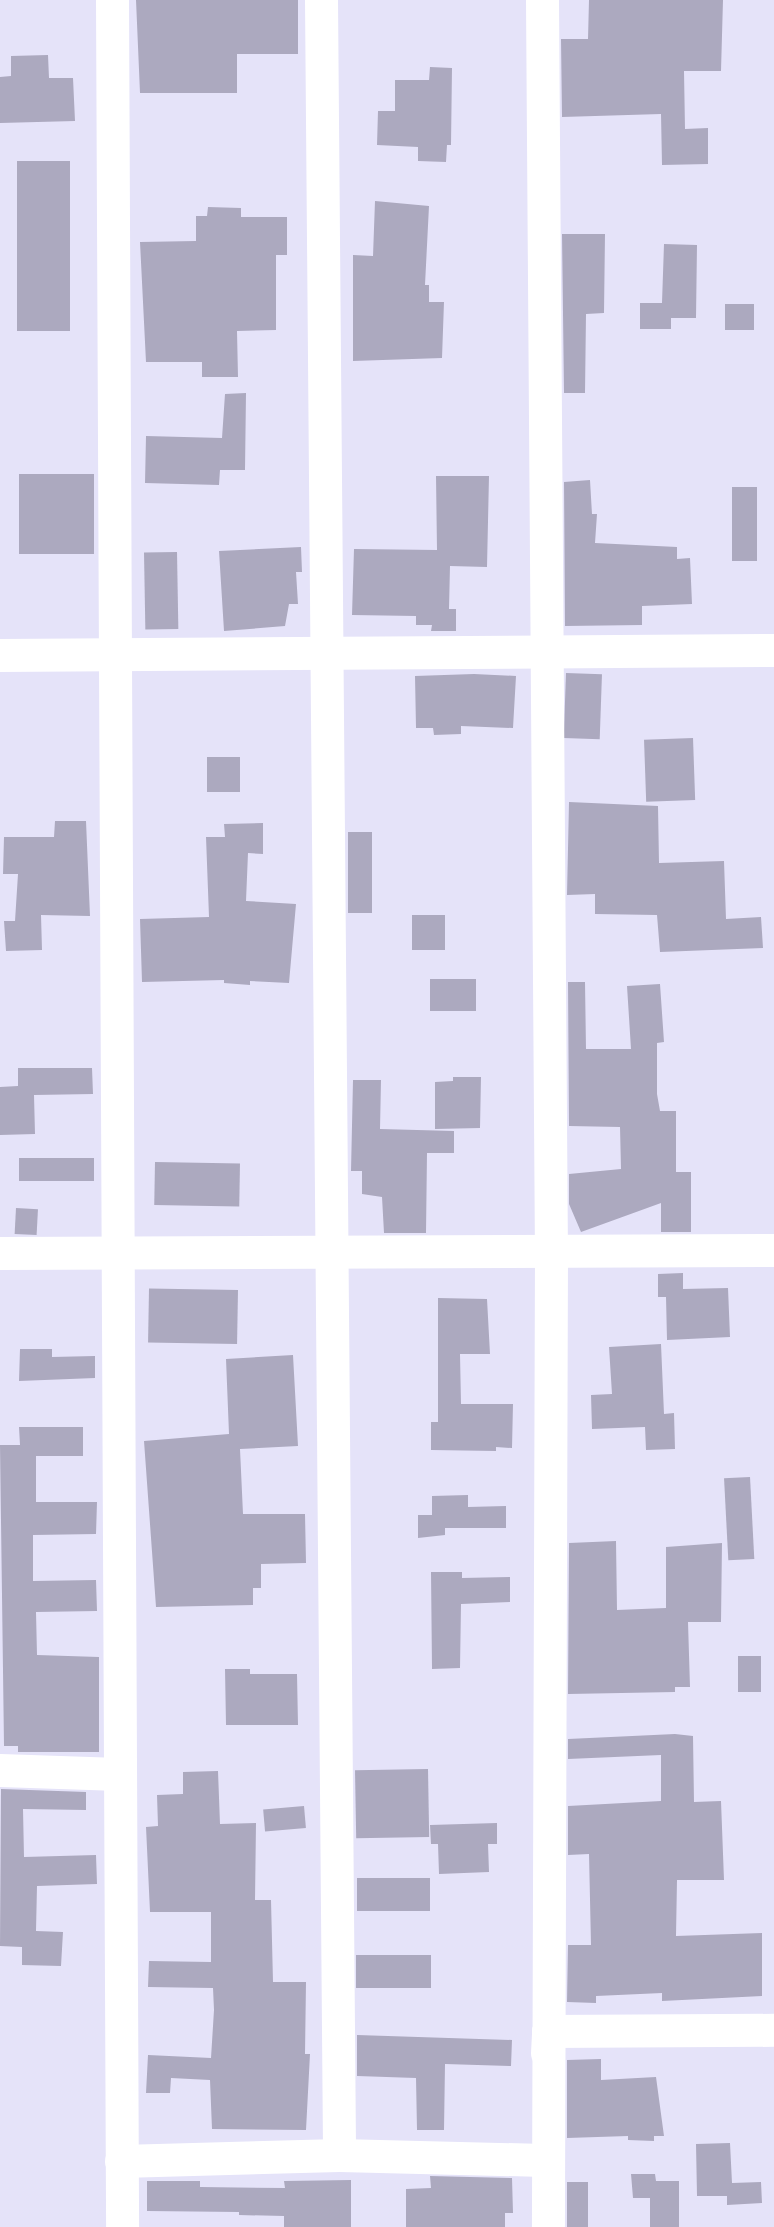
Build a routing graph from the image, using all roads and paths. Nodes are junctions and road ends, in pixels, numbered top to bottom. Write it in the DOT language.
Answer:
graph roads {
  1 [pos="112,0"];
  2 [pos="321,0"];
  3 [pos="542,0"];
  4 [pos="774,650"];
  5 [pos="546,653"];
  6 [pos="0,655"];
  7 [pos="115,655"];
  8 [pos="326,655"];
  9 [pos="774,1250"];
  10 [pos="334,1252"];
  11 [pos="551,1252"];
  12 [pos="0,1253"];
  13 [pos="120,1253"];
  14 [pos="0,1770"];
  15 [pos="119,1774"];
  16 [pos="774,2030"];
  17 [pos="548,2031"];
  18 [pos="339,2155"];
  19 [pos="544,2160"];
  20 [pos="122,2161"];
  21 [pos="122,2227"];
  22 [pos="547,2227"];
  1 -- 7 [label="street"];
  2 -- 8 [label="street"];
  3 -- 5 [label="street"];
  4 -- 5 [label="street"];
  5 -- 8 [label="street"];
  5 -- 11 [label="street"];
  6 -- 7 [label="street"];
  7 -- 8 [label="street"];
  7 -- 13 [label="street"];
  8 -- 10 [label="street"];
  9 -- 11 [label="street"];
  10 -- 11 [label="street"];
  10 -- 13 [label="street"];
  10 -- 18 [label="street"];
  11 -- 17 [label="street"];
  12 -- 13 [label="street"];
  13 -- 15 [label="street"];
  14 -- 15 [label="street"];
  15 -- 20 [label="street"];
  16 -- 17 [label="street"];
  17 -- 19 [label="street"];
  17 -- 22 [label="street"];
  18 -- 19 [label="street"];
  18 -- 20 [label="street"];
  19 -- 22 [label="street"];
  20 -- 21 [label="street"];
}
